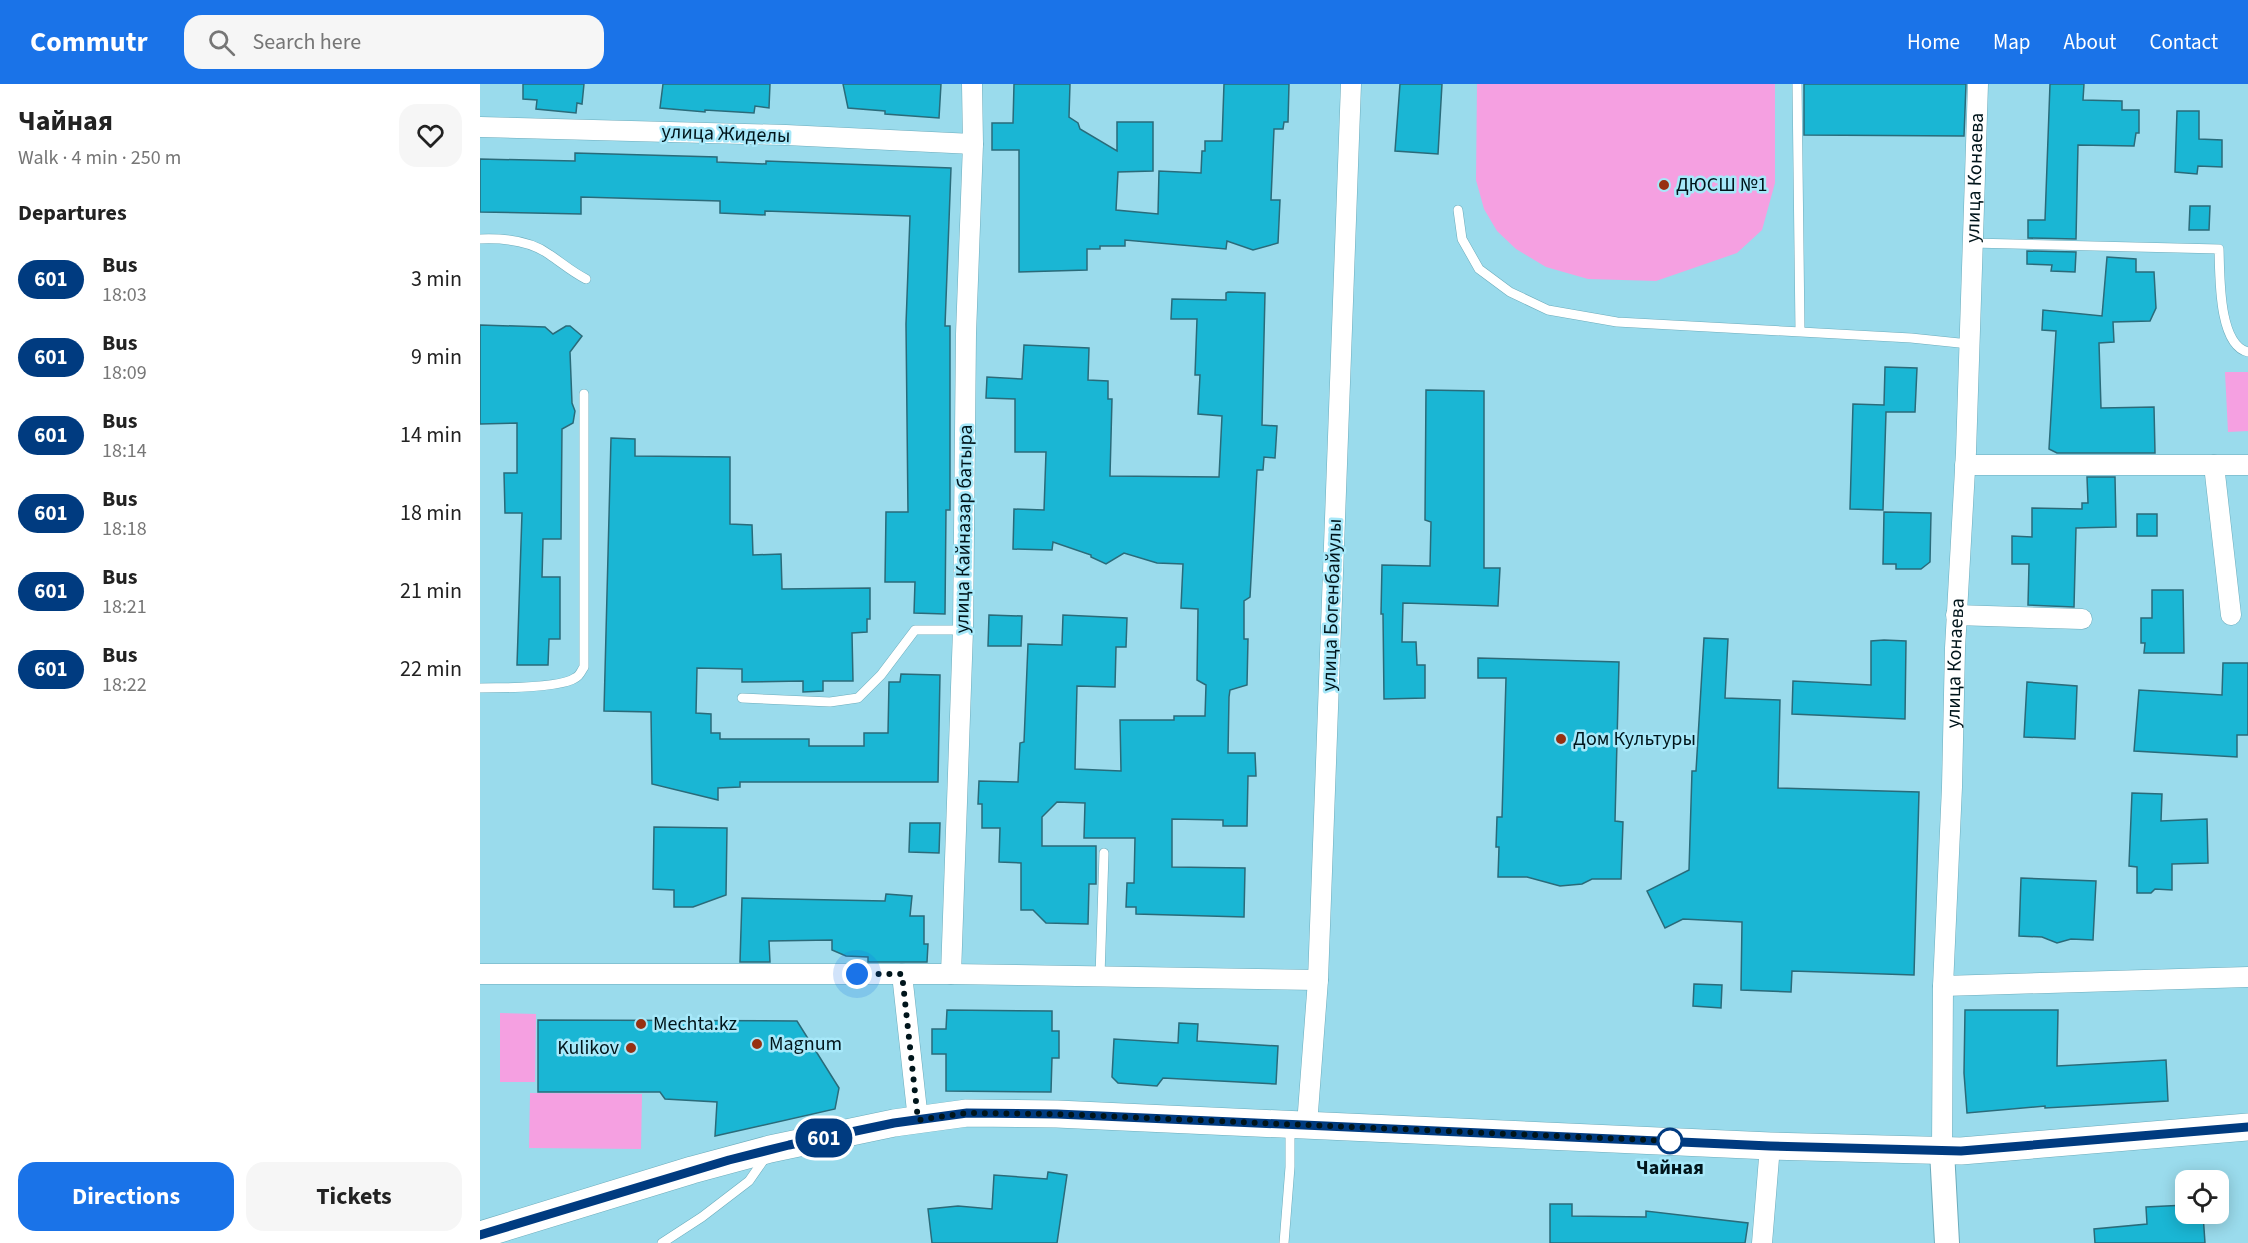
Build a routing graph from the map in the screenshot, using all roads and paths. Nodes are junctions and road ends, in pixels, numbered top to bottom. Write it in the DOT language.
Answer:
graph roads {
  1 [pos="972,84"];
  2 [pos="1351,84"];
  3 [pos="1797,84"];
  4 [pos="1978,84"];
  5 [pos="480,127"];
  6 [pos="973,144"];
  7 [pos="1458,210"];
  8 [pos="480,239"];
  9 [pos="1972,243"];
  10 [pos="586,279"];
  11 [pos="1800,331"];
  12 [pos="1969,344"];
  13 [pos="2248,352"];
  14 [pos="584,394"];
  15 [pos="1965,465"];
  16 [pos="2214,465"];
  17 [pos="2248,465"];
  18 [pos="1956,615"];
  19 [pos="2230,615"];
  20 [pos="2082,619"];
  21 [pos="963,630"];
  22 [pos="480,688"];
  23 [pos="742,698"];
  24 [pos="1104,853"];
  25 [pos="480,974"];
  26 [pos="902,974"];
  27 [pos="951,974"];
  28 [pos="1100,976"];
  29 [pos="2248,977"];
  30 [pos="1318,980"];
  31 [pos="1943,986"];
  32 [pos="918,1120"];
  33 [pos="1298,1125"];
  34 [pos="2248,1127"];
  35 [pos="1770,1146"];
  36 [pos="770,1149"];
  37 [pos="1942,1151"];
  38 [pos="480,1235"];
  39 [pos="672,1240"];
  40 [pos="662,1243"];
  41 [pos="1284,1243"];
  42 [pos="1762,1243"];
  43 [pos="1947,1243"];
  1 -- 6 [label="street, улица Кайназар батыра"];
  2 -- 30 [label="street, улица Богенбайулы"];
  3 -- 11 [label="lane"];
  4 -- 9 [label="street, улица Конаева"];
  5 -- 6 [label="street, улица Жиделы"];
  6 -- 21 [label="street, улица Кайназар батыра"];
  7 -- 11 [label="lane"];
  8 -- 10 [label="lane"];
  9 -- 12 [label="street, улица Конаева"];
  9 -- 13 [label="lane"];
  11 -- 12 [label="lane"];
  12 -- 15 [label="street, улица Конаева"];
  14 -- 22 [label="lane"];
  15 -- 16 [label="street"];
  15 -- 18 [label="street, улица Конаева"];
  16 -- 17 [label="street"];
  16 -- 19 [label="street"];
  18 -- 20 [label="street"];
  18 -- 31 [label="street, улица Конаева"];
  21 -- 23 [label="lane"];
  21 -- 27 [label="street, улица Кайназар батыра"];
  24 -- 28 [label="lane"];
  25 -- 26 [label="street"];
  26 -- 27 [label="street"];
  26 -- 32 [label="street"];
  27 -- 28 [label="street"];
  28 -- 30 [label="street"];
  29 -- 31 [label="street"];
  30 -- 33 [label="street, улица Богенбайулы"];
  31 -- 37 [label="street, улица Конаева"];
  32 -- 33 [label="main road"];
  32 -- 36 [label="main road"];
  33 -- 35 [label="main road"];
  33 -- 41 [label="lane"];
  34 -- 37 [label="main road"];
  35 -- 37 [label="main road"];
  35 -- 42 [label="street"];
  36 -- 38 [label="main road"];
  36 -- 39 [label="lane"];
  37 -- 43 [label="street, улица Конаева"];
  39 -- 40 [label="lane"];
}
